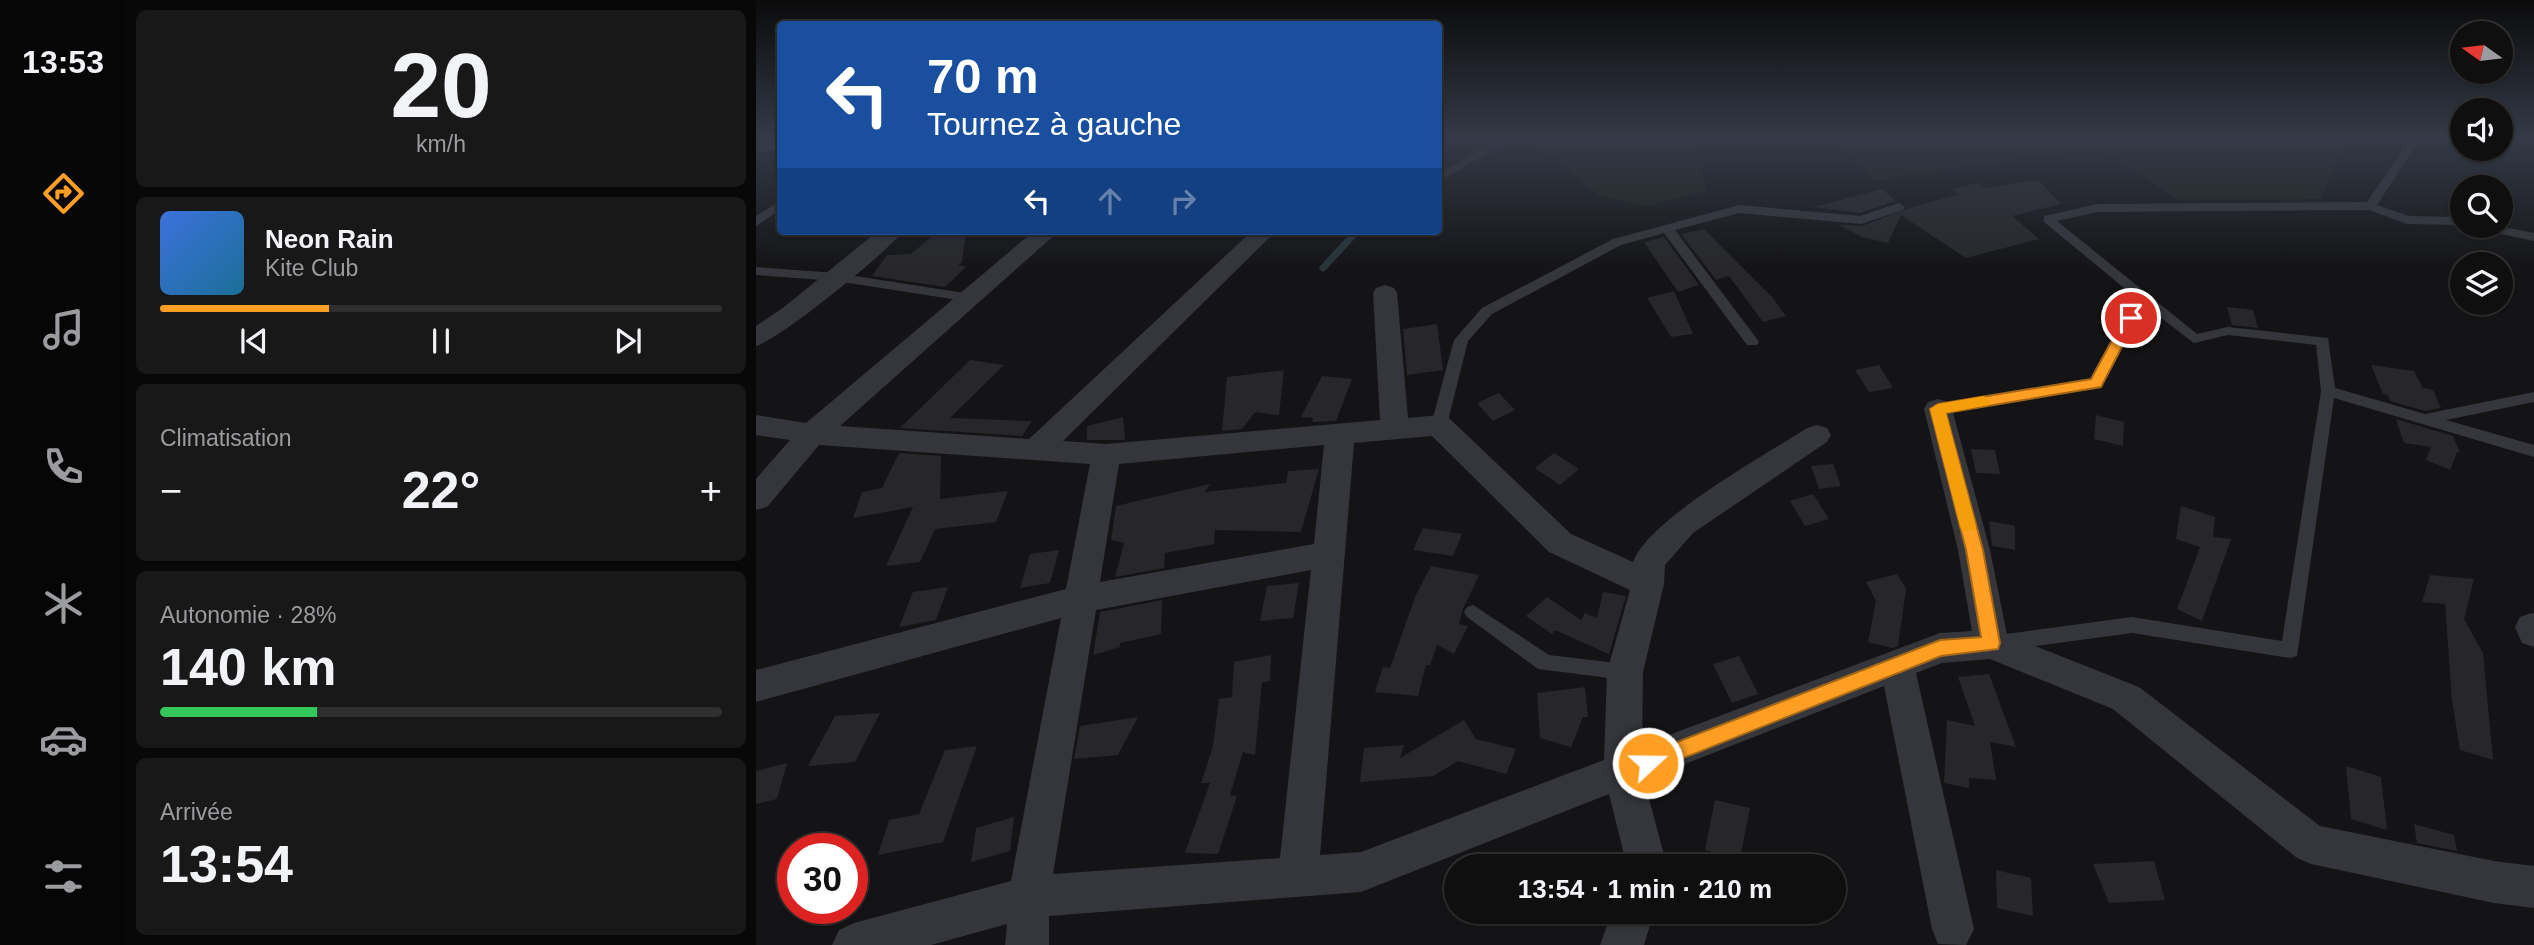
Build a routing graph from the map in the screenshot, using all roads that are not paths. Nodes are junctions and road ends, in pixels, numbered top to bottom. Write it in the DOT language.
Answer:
graph roads {
  1 [pos="2386,182"];
  2 [pos="2370,206"];
  3 [pos="777,207"];
  4 [pos="1899,207"];
  5 [pos="756,222"];
  6 [pos="2450,222"];
  7 [pos="1667,228"];
  8 [pos="2513,233"];
  9 [pos="887,235"];
  10 [pos="1043,235"];
  11 [pos="1261,235"];
  12 [pos="2534,237"];
  13 [pos="756,271"];
  14 [pos="836,278"];
  15 [pos="1385,293"];
  16 [pos="2142,297"];
  17 [pos="971,298"];
  18 [pos="756,338"];
  19 [pos="1752,342"];
  20 [pos="2328,391"];
  21 [pos="2534,397"];
  22 [pos="1938,409"];
  23 [pos="2424,419"];
  24 [pos="756,425"];
  25 [pos="1439,425"];
  26 [pos="1395,429"];
  27 [pos="812,434"];
  28 [pos="1340,434"];
  29 [pos="1817,435"];
  30 [pos="1036,450"];
  31 [pos="2534,451"];
  32 [pos="1106,455"];
  33 [pos="756,499"];
  34 [pos="1327,554"];
  35 [pos="1648,584"];
  36 [pos="1081,599"];
  37 [pos="1473,612"];
  38 [pos="1991,643"];
  39 [pos="1897,665"];
  40 [pos="1625,672"];
  41 [pos="756,686"];
  42 [pos="1623,772"];
  43 [pos="1644,854"];
  44 [pos="1298,877"];
  45 [pos="2534,887"];
  46 [pos="1029,897"];
  47 [pos="1629,924"];
  48 [pos="1953,929"];
  49 [pos="854,945"];
  50 [pos="1027,945"];
  51 [pos="1622,945"];
  1 -- 2 [label="lane"];
  2 -- 6 [label="lane"];
  2 -- 16 [label="lane"];
  3 -- 5 [label="lane"];
  4 -- 7 [label="lane"];
  7 -- 19 [label="lane"];
  7 -- 25 [label="lane"];
  8 -- 12 [label="lane"];
  9 -- 14 [label="street"];
  10 -- 17 [label="street"];
  11 -- 30 [label="street"];
  13 -- 14 [label="lane"];
  14 -- 17 [label="lane"];
  14 -- 18 [label="street"];
  15 -- 26 [label="street"];
  16 -- 20 [label="lane"];
  16 -- 22 [label="lane"];
  17 -- 27 [label="street"];
  20 -- 23 [label="lane"];
  20 -- 38 [label="lane"];
  21 -- 23 [label="lane"];
  22 -- 38 [label="street"];
  23 -- 31 [label="lane"];
  24 -- 27 [label="street"];
  25 -- 26 [label="street"];
  25 -- 35 [label="street"];
  26 -- 28 [label="street"];
  27 -- 30 [label="street"];
  27 -- 33 [label="street"];
  28 -- 32 [label="street"];
  28 -- 34 [label="street"];
  29 -- 35 [label="street"];
  30 -- 32 [label="street"];
  32 -- 36 [label="street"];
  34 -- 36 [label="street"];
  34 -- 44 [label="street"];
  35 -- 40 [label="street"];
  36 -- 41 [label="street"];
  36 -- 46 [label="street"];
  37 -- 40 [label="lane"];
  38 -- 39 [label="street"];
  38 -- 45 [label="street"];
  39 -- 42 [label="street"];
  39 -- 48 [label="street"];
  40 -- 42 [label="street"];
  42 -- 43 [label="street"];
  42 -- 44 [label="street"];
  44 -- 46 [label="street"];
  46 -- 49 [label="street"];
  46 -- 50 [label="street"];
  47 -- 51 [label="street"];
}
